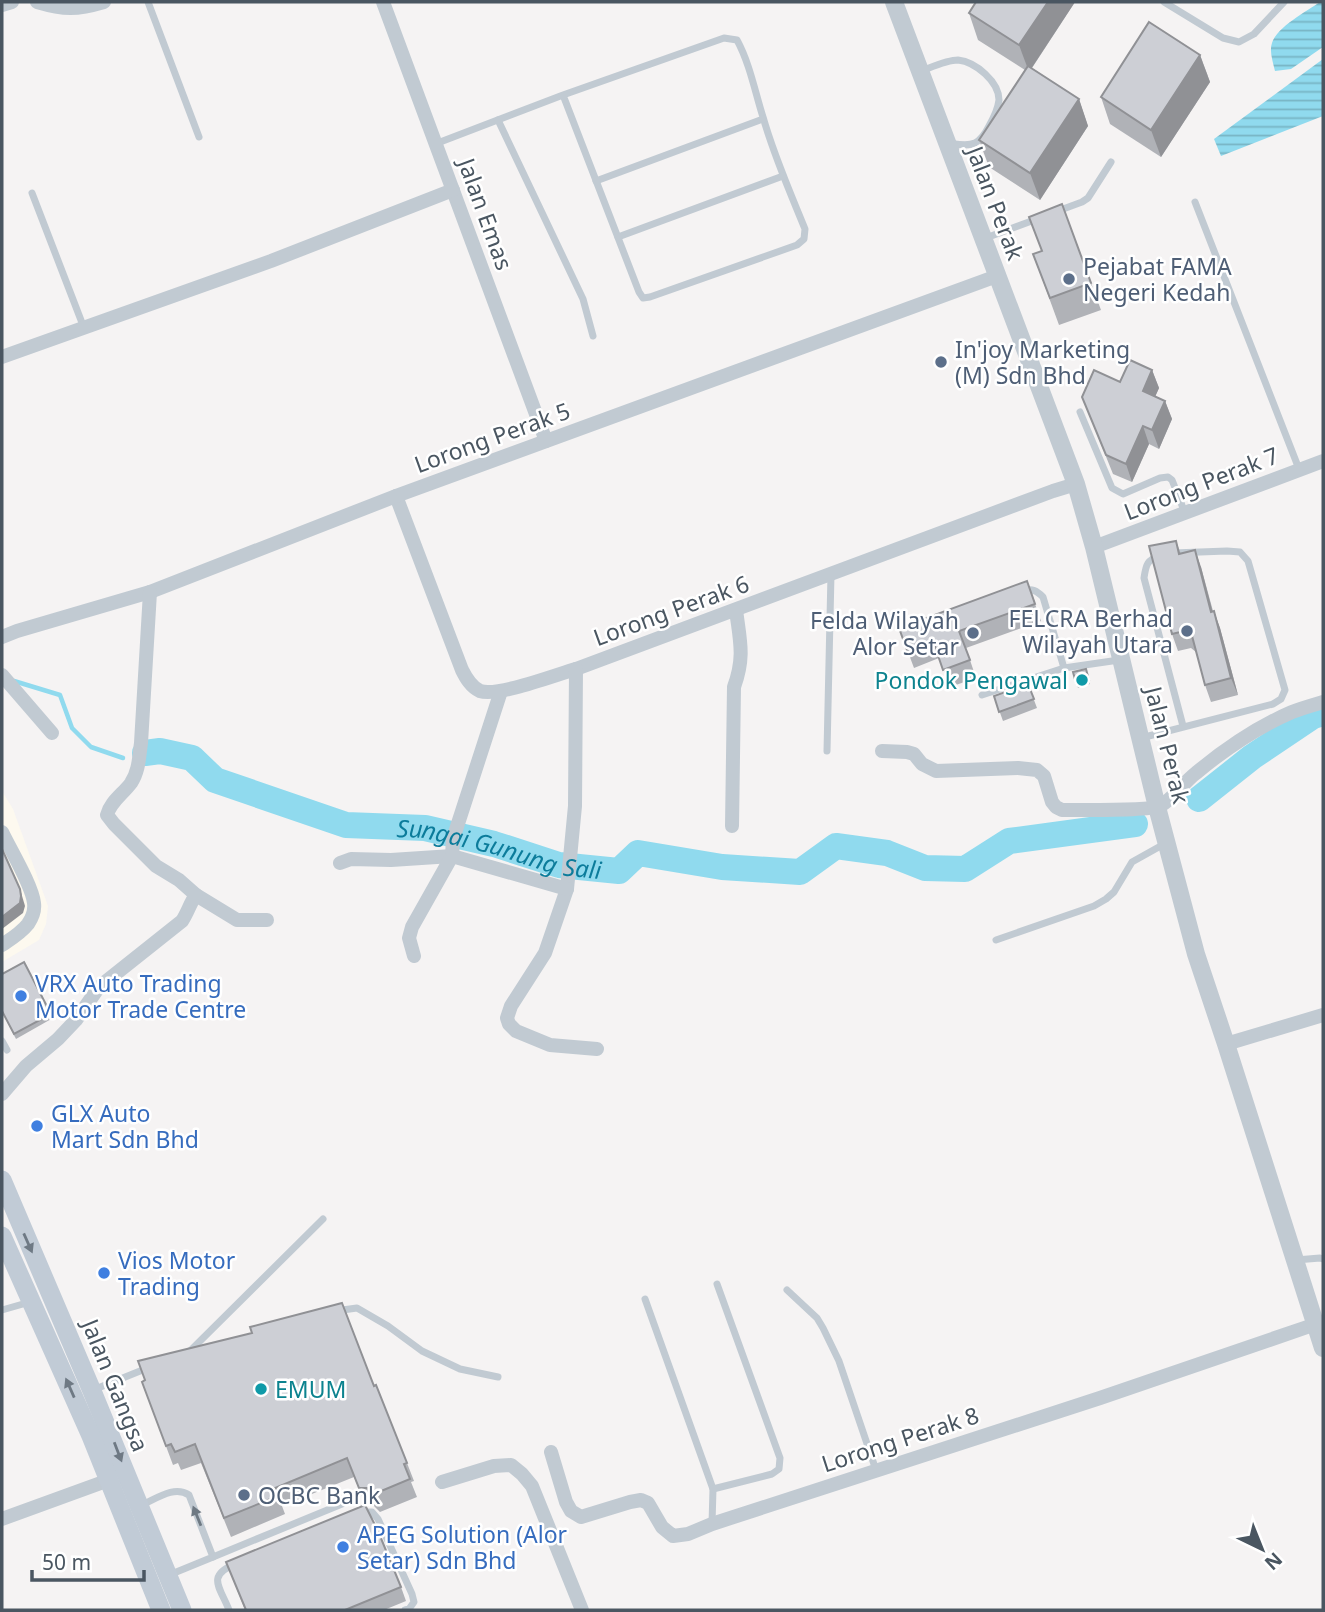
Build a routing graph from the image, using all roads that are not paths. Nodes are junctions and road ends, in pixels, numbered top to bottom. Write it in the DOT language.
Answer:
graph roads {
  1 [pos="37,2"];
  2 [pos="104,2"];
  3 [pos="148,2"];
  4 [pos="383,2"];
  5 [pos="894,2"];
  6 [pos="1164,2"];
  7 [pos="1284,2"];
  8 [pos="920,71"];
  9 [pos="563,95"];
  10 [pos="763,119"];
  11 [pos="498,120"];
  12 [pos="199,138"];
  13 [pos="947,143"];
  14 [pos="436,144"];
  15 [pos="1111,162"];
  16 [pos="783,176"];
  17 [pos="596,181"];
  18 [pos="453,190"];
  19 [pos="32,193"];
  20 [pos="1195,202"];
  21 [pos="618,237"];
  22 [pos="982,239"];
  23 [pos="997,276"];
  24 [pos="85,328"];
  25 [pos="593,336"];
  26 [pos="2,357"];
  27 [pos="1080,412"];
  28 [pos="546,441"];
  29 [pos="1323,461"];
  30 [pos="1299,469"];
  31 [pos="1076,484"];
  32 [pos="396,496"];
  33 [pos="1185,513"];
  34 [pos="1094,547"];
  35 [pos="831,575"];
  36 [pos="150,592"];
  37 [pos="1016,594"];
  38 [pos="736,610"];
  39 [pos="2,637"];
  40 [pos="1122,660"];
  41 [pos="1064,668"];
  42 [pos="576,669"];
  43 [pos="2,675"];
  44 [pos="501,691"];
  45 [pos="982,695"];
  46 [pos="1323,702"];
  47 [pos="1183,726"];
  48 [pos="52,733"];
  49 [pos="1141,738"];
  50 [pos="827,751"];
  51 [pos="882,751"];
  52 [pos="1157,807"];
  53 [pos="732,826"];
  54 [pos="2,832"];
  55 [pos="1166,842"];
  56 [pos="452,856"];
  57 [pos="340,863"];
  58 [pos="567,889"];
  59 [pos="196,895"];
  60 [pos="267,920"];
  61 [pos="996,940"];
  62 [pos="2,945"];
  63 [pos="414,956"];
  64 [pos="1323,1016"];
  65 [pos="2,1041"];
  66 [pos="1226,1044"];
  67 [pos="597,1049"];
  68 [pos="7,1051"];
  69 [pos="2,1094"];
  70 [pos="2,1180"];
  71 [pos="323,1219"];
  72 [pos="2,1236"];
  73 [pos="1323,1259"];
  74 [pos="1296,1260"];
  75 [pos="717,1284"];
  76 [pos="787,1290"];
  77 [pos="645,1299"];
  78 [pos="30,1301"];
  79 [pos="2,1310"];
  80 [pos="332,1311"];
  81 [pos="1316,1324"];
  82 [pos="203,1347"];
  83 [pos="1323,1348"];
  84 [pos="190,1351"];
  85 [pos="178,1356"];
  86 [pos="153,1366"];
  87 [pos="498,1377"];
  88 [pos="92,1391"];
  89 [pos="551,1452"];
  90 [pos="876,1471"];
  91 [pos="108,1480"];
  92 [pos="442,1482"];
  93 [pos="713,1489"];
  94 [pos="342,1504"];
  95 [pos="140,1506"];
  96 [pos="352,1517"];
  97 [pos="2,1519"];
  98 [pos="712,1524"];
  99 [pos="213,1557"];
  100 [pos="237,1563"];
  101 [pos="168,1576"];
  102 [pos="161,1610"];
  103 [pos="182,1610"];
  104 [pos="229,1610"];
  105 [pos="405,1610"];
  106 [pos="582,1610"];
  1 -- 2 [label="street"];
  3 -- 12 [label="lane"];
  4 -- 14 [label="street, Jalan Emas"];
  5 -- 8 [label="street, Jalan Perak"];
  6 -- 7 [label="lane"];
  8 -- 13 [label="street, Jalan Perak"];
  8 -- 13 [label="lane"];
  9 -- 10 [label="lane"];
  9 -- 11 [label="lane"];
  9 -- 17 [label="lane"];
  10 -- 16 [label="lane"];
  10 -- 17 [label="lane"];
  11 -- 14 [label="lane"];
  11 -- 25 [label="lane"];
  13 -- 22 [label="street, Jalan Perak"];
  14 -- 18 [label="street, Jalan Emas"];
  15 -- 22 [label="lane"];
  16 -- 21 [label="lane"];
  16 -- 21 [label="lane"];
  17 -- 21 [label="lane"];
  18 -- 24 [label="street"];
  18 -- 28 [label="street, Jalan Emas"];
  19 -- 24 [label="lane"];
  20 -- 30 [label="lane"];
  22 -- 23 [label="street, Jalan Perak"];
  23 -- 28 [label="street, Lorong Perak 5"];
  23 -- 31 [label="street, Jalan Perak"];
  24 -- 26 [label="street"];
  27 -- 33 [label="lane"];
  28 -- 32 [label="street, Lorong Perak 5"];
  29 -- 30 [label="street, Lorong Perak 7"];
  30 -- 33 [label="street, Lorong Perak 7"];
  31 -- 34 [label="street, Jalan Perak"];
  31 -- 35 [label="street, Lorong Perak 6"];
  32 -- 36 [label="street, Lorong Perak 5"];
  32 -- 44 [label="street"];
  33 -- 34 [label="street, Lorong Perak 7"];
  34 -- 40 [label="street, Jalan Perak"];
  35 -- 38 [label="street, Lorong Perak 6"];
  35 -- 50 [label="lane"];
  36 -- 39 [label="street, Lorong Perak 5"];
  36 -- 59 [label="street"];
  37 -- 41 [label="lane"];
  38 -- 42 [label="street, Lorong Perak 6"];
  38 -- 53 [label="street"];
  40 -- 41 [label="lane"];
  40 -- 49 [label="street, Jalan Perak"];
  41 -- 45 [label="lane"];
  42 -- 44 [label="street, Lorong Perak 6"];
  42 -- 58 [label="street"];
  43 -- 48 [label="street"];
  44 -- 56 [label="street"];
  46 -- 52 [label="street"];
  47 -- 47 [label="lane"];
  47 -- 49 [label="lane"];
  49 -- 52 [label="street, Jalan Perak"];
  51 -- 52 [label="street"];
  52 -- 55 [label="street, Jalan Perak"];
  54 -- 62 [label="street"];
  55 -- 61 [label="lane"];
  55 -- 66 [label="street, Jalan Perak"];
  56 -- 57 [label="street"];
  56 -- 58 [label="street"];
  56 -- 63 [label="street"];
  58 -- 67 [label="street"];
  59 -- 60 [label="street"];
  59 -- 69 [label="street"];
  64 -- 66 [label="street"];
  65 -- 68 [label="lane"];
  66 -- 74 [label="street, Jalan Perak"];
  70 -- 88 [label="main road, Jalan Gangsa, one-way"];
  71 -- 84 [label="lane"];
  72 -- 78 [label="main road, Jalan Gangsa"];
  73 -- 74 [label="lane"];
  74 -- 81 [label="street, Jalan Perak"];
  75 -- 93 [label="lane"];
  76 -- 90 [label="lane"];
  77 -- 93 [label="lane"];
  78 -- 79 [label="lane"];
  91 -- 78 [label="main road, Jalan Gangsa, one-way"];
  80 -- 87 [label="lane"];
  81 -- 83 [label="street, Jalan Perak"];
  81 -- 90 [label="street, Lorong Perak 8"];
  82 -- 84 [label="lane"];
  84 -- 85 [label="lane"];
  86 -- 88 [label="lane"];
  88 -- 95 [label="main road, Jalan Gangsa, one-way"];
  89 -- 98 [label="street, Lorong Perak 8"];
  90 -- 98 [label="street, Lorong Perak 8"];
  91 -- 97 [label="street"];
  91 -- 102 [label="main road, Jalan Gangsa"];
  92 -- 106 [label="street"];
  93 -- 98 [label="lane"];
  94 -- 99 [label="lane"];
  99 -- 95 [label="lane, one-way"];
  95 -- 101 [label="main road, Jalan Gangsa"];
  96 -- 105 [label="lane"];
  99 -- 101 [label="lane"];
  100 -- 104 [label="lane"];
  101 -- 103 [label="main road, Jalan Gangsa"];
}
